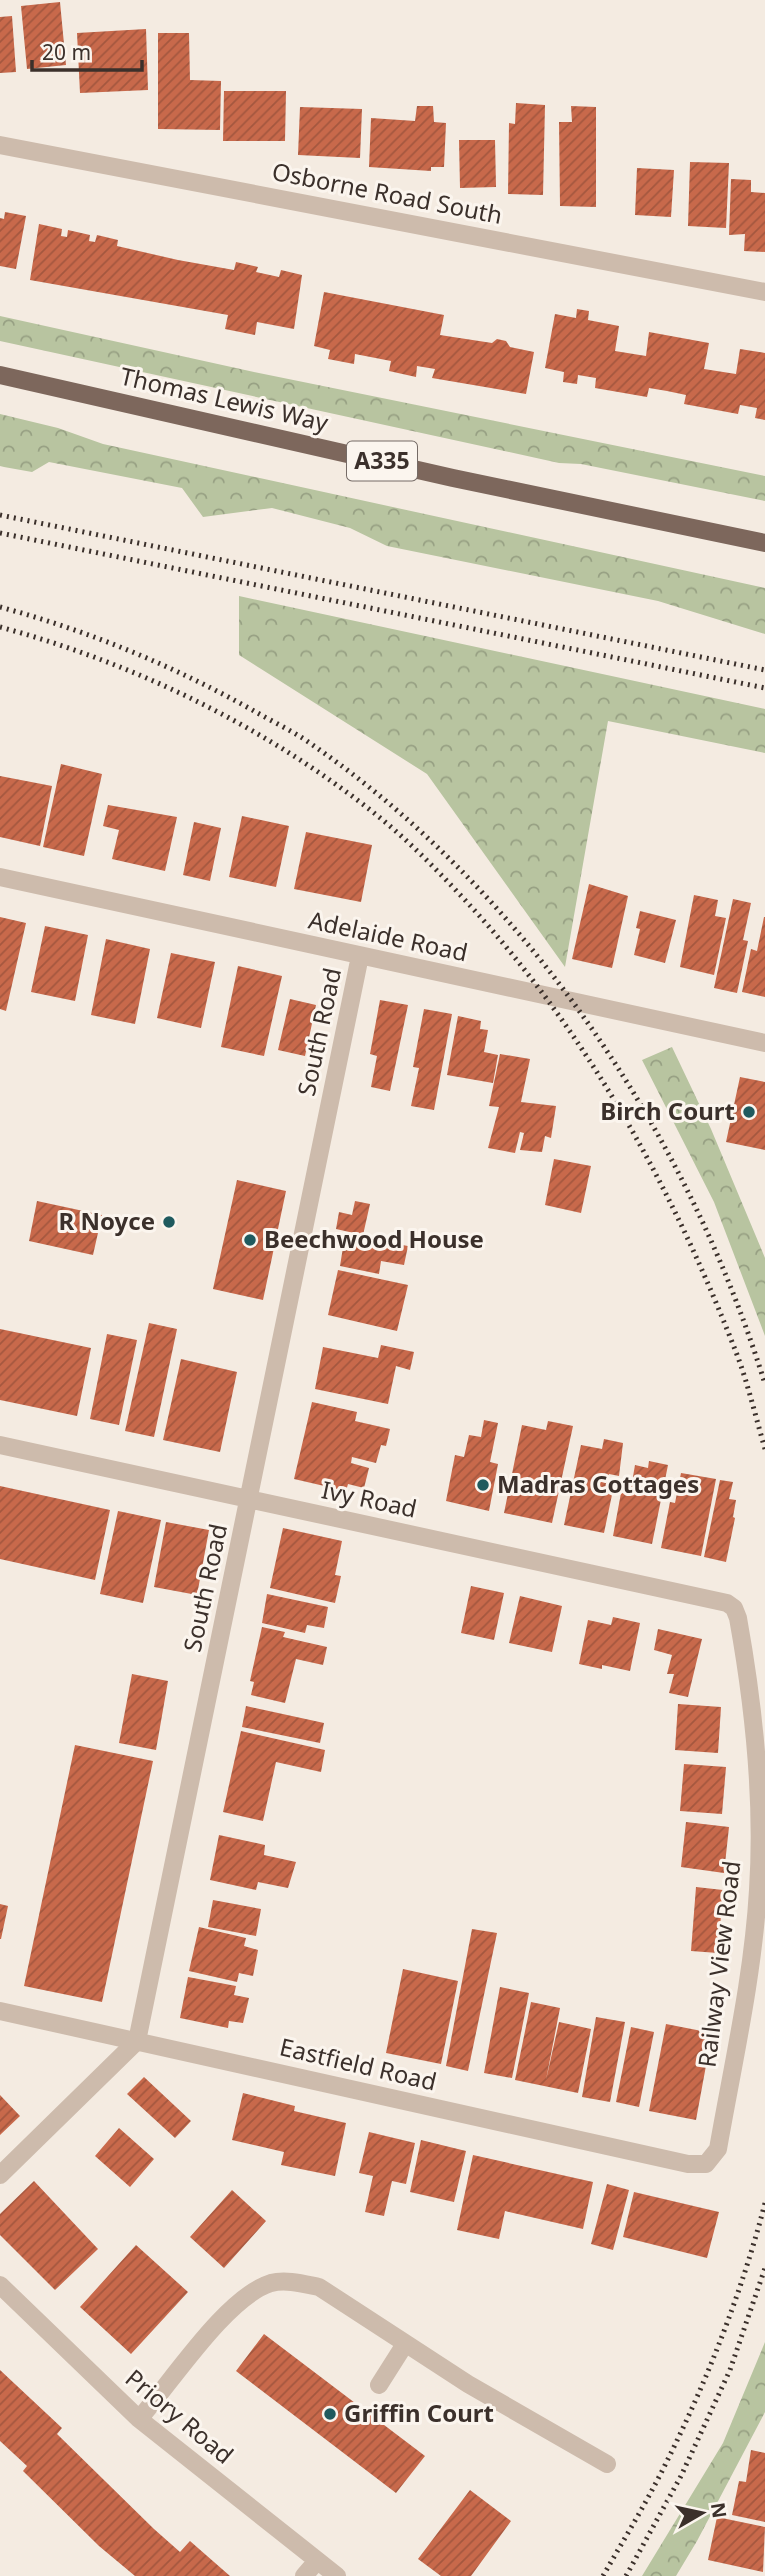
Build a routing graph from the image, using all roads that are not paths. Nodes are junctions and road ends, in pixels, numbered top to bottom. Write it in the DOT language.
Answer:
graph roads {
  1 [pos="0,145"];
  2 [pos="765,292"];
  3 [pos="0,376"];
  4 [pos="765,542"];
  5 [pos="0,877"];
  6 [pos="360,956"];
  7 [pos="765,1043"];
  8 [pos="0,1445"];
  9 [pos="249,1499"];
  10 [pos="727,1603"];
  11 [pos="0,2011"];
  12 [pos="138,2041"];
  13 [pos="706,2164"];
  14 [pos="0,2175"];
  15 [pos="0,2285"];
  16 [pos="405,2344"];
  17 [pos="379,2385"];
  18 [pos="139,2420"];
  19 [pos="607,2464"];
  20 [pos="317,2561"];
  21 [pos="304,2576"];
  22 [pos="337,2576"];
  1 -- 2 [label="street, Osborne Road South"];
  3 -- 4 [label="main road, Thomas Lewis Way / A335"];
  5 -- 6 [label="street, Adelaide Road"];
  6 -- 7 [label="street, Adelaide Road"];
  6 -- 9 [label="street, South Road"];
  8 -- 9 [label="street, Ivy Road"];
  9 -- 10 [label="street, Ivy Road"];
  9 -- 12 [label="street, South Road"];
  10 -- 13 [label="street, Railway View Road"];
  11 -- 12 [label="street, Eastfield Road"];
  12 -- 13 [label="street, Eastfield Road"];
  12 -- 14 [label="street"];
  15 -- 18 [label="street, Priory Road"];
  16 -- 17 [label="street"];
  16 -- 18 [label="street"];
  16 -- 19 [label="street"];
  18 -- 20 [label="street, Priory Road"];
  20 -- 21 [label="street"];
  20 -- 22 [label="street, Priory Road"];
}
